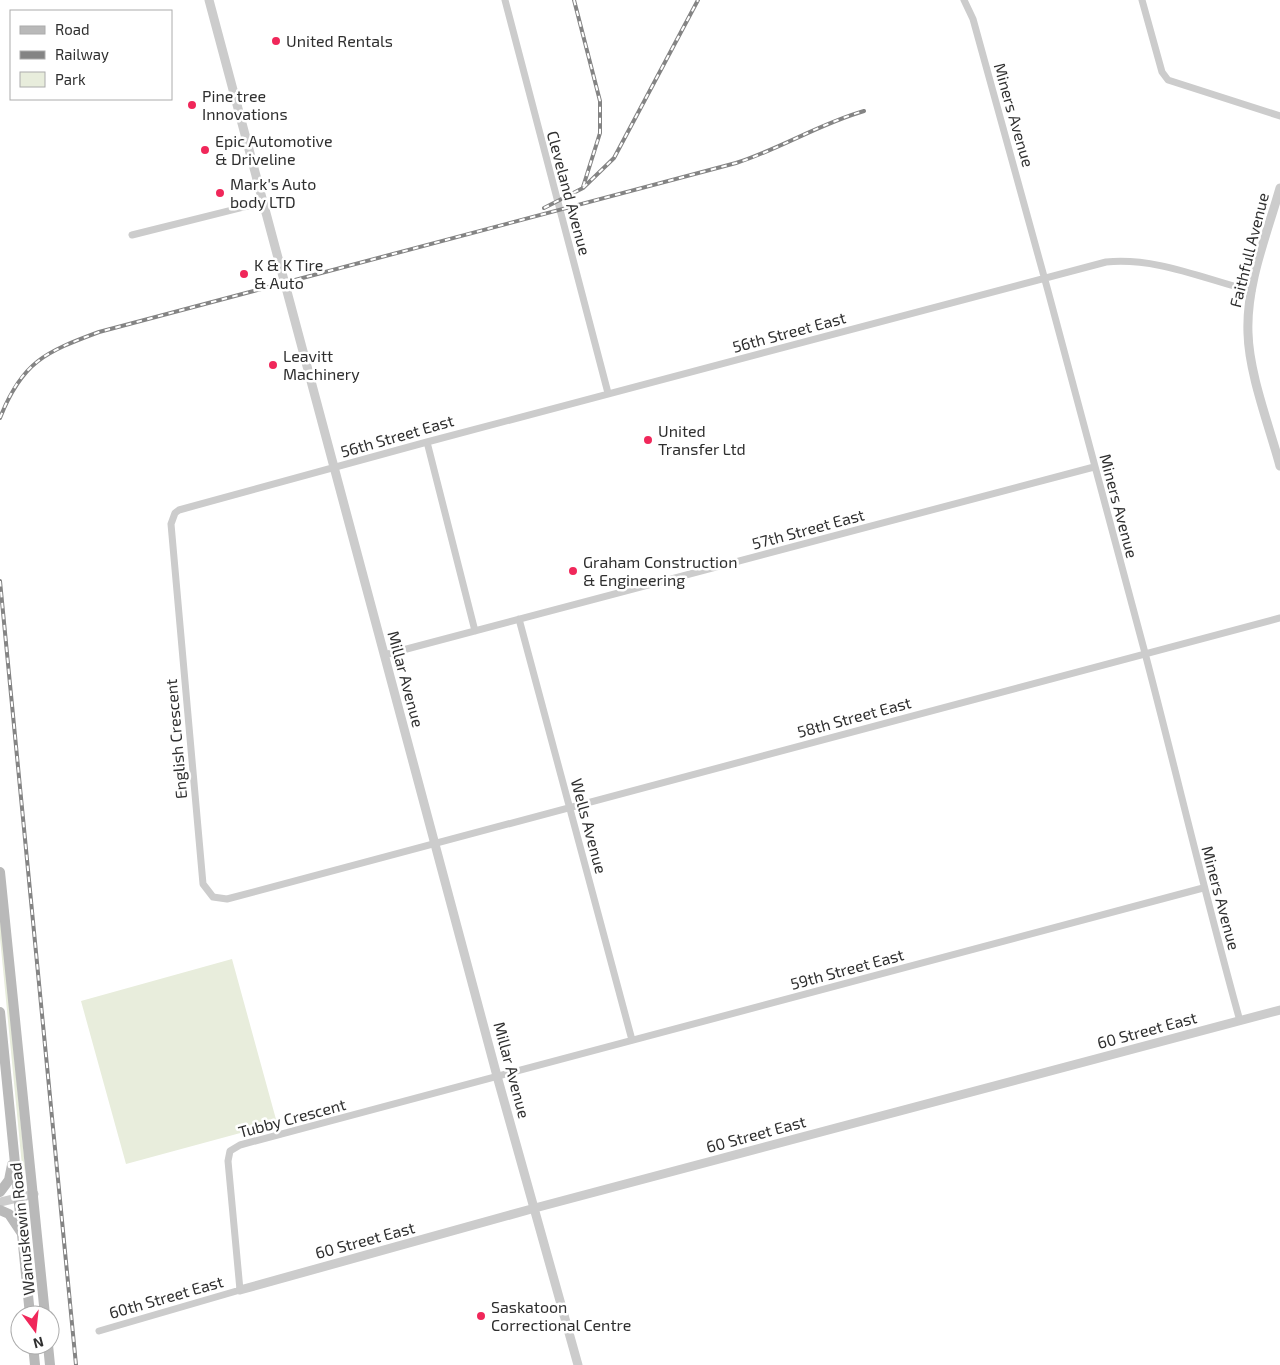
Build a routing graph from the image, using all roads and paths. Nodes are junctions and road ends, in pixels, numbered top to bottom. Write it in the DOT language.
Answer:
graph roads {
  1 [pos="209,0"];
  2 [pos="505,0"];
  3 [pos="964,0"];
  4 [pos="1142,0"];
  5 [pos="1280,116"];
  6 [pos="1280,188"];
  7 [pos="264,202"];
  8 [pos="132,235"];
  9 [pos="1044,279"];
  10 [pos="1252,291"];
  11 [pos="608,393"];
  12 [pos="427,442"];
  13 [pos="1280,466"];
  14 [pos="1094,467"];
  15 [pos="334,468"];
  16 [pos="1280,618"];
  17 [pos="519,619"];
  18 [pos="475,631"];
  19 [pos="1145,654"];
  20 [pos="384,655"];
  21 [pos="570,807"];
  22 [pos="435,843"];
  23 [pos="0,872"];
  24 [pos="1203,888"];
  25 [pos="1280,1010"];
  26 [pos="0,1012"];
  27 [pos="1240,1021"];
  28 [pos="632,1040"];
  29 [pos="497,1076"];
  30 [pos="15,1157"];
  31 [pos="0,1192"];
  32 [pos="34,1194"];
  33 [pos="19,1197"];
  34 [pos="0,1202"];
  35 [pos="535,1208"];
  36 [pos="0,1210"];
  37 [pos="22,1234"];
  38 [pos="240,1290"];
  39 [pos="29,1305"];
  40 [pos="45,1305"];
  41 [pos="99,1331"];
  42 [pos="578,1365"];
  1 -- 7 [label="street, Millar Avenue"];
  2 -- 11 [label="street, Cleveland Avenue"];
  3 -- 9 [label="street, Miners Avenue"];
  4 -- 5 [label="street"];
  6 -- 10 [label="street, Faithfull Avenue"];
  7 -- 8 [label="street"];
  7 -- 15 [label="street, Millar Avenue"];
  9 -- 10 [label="street, 56th Street East"];
  9 -- 11 [label="street, 56th Street East"];
  9 -- 14 [label="street, Miners Avenue"];
  10 -- 13 [label="street, Faithfull Avenue"];
  11 -- 12 [label="street, 56th Street East"];
  12 -- 15 [label="street, 56th Street East"];
  12 -- 18 [label="street"];
  14 -- 17 [label="street, 57th Street East"];
  14 -- 19 [label="street, Miners Avenue"];
  15 -- 20 [label="street, Millar Avenue"];
  15 -- 22 [label="street, English Crescent"];
  16 -- 19 [label="street, 58th Street East"];
  17 -- 18 [label="street, 57th Street East"];
  17 -- 21 [label="street, Wells Avenue"];
  18 -- 20 [label="street, 57th Street East"];
  19 -- 21 [label="street, 58th Street East"];
  19 -- 24 [label="street, Miners Avenue"];
  20 -- 22 [label="street, Millar Avenue"];
  21 -- 22 [label="street, 58th Street East"];
  21 -- 28 [label="street, Wells Avenue"];
  22 -- 29 [label="street, Millar Avenue"];
  23 -- 32 [label="main road, Wanuskewin Road"];
  24 -- 27 [label="street, Miners Avenue"];
  24 -- 28 [label="street, 59th Street East"];
  25 -- 27 [label="street, 60 Street East"];
  26 -- 30 [label="main road, Wanuskewin Road"];
  27 -- 35 [label="street, 60 Street East"];
  28 -- 29 [label="street, 59th Street East"];
  29 -- 35 [label="street, Millar Avenue"];
  29 -- 38 [label="street, Tubby Crescent"];
  30 -- 31 [label="main road"];
  30 -- 33 [label="main road, Wanuskewin Road"];
  32 -- 33 [label="street"];
  32 -- 40 [label="main road, Wanuskewin Road"];
  33 -- 34 [label="street"];
  33 -- 37 [label="main road, Wanuskewin Road"];
  35 -- 38 [label="street, 60 Street East"];
  35 -- 42 [label="street, Millar Avenue"];
  36 -- 37 [label="main road"];
  37 -- 39 [label="main road, Wanuskewin Road"];
  38 -- 41 [label="street, 60th Street East"];
}
